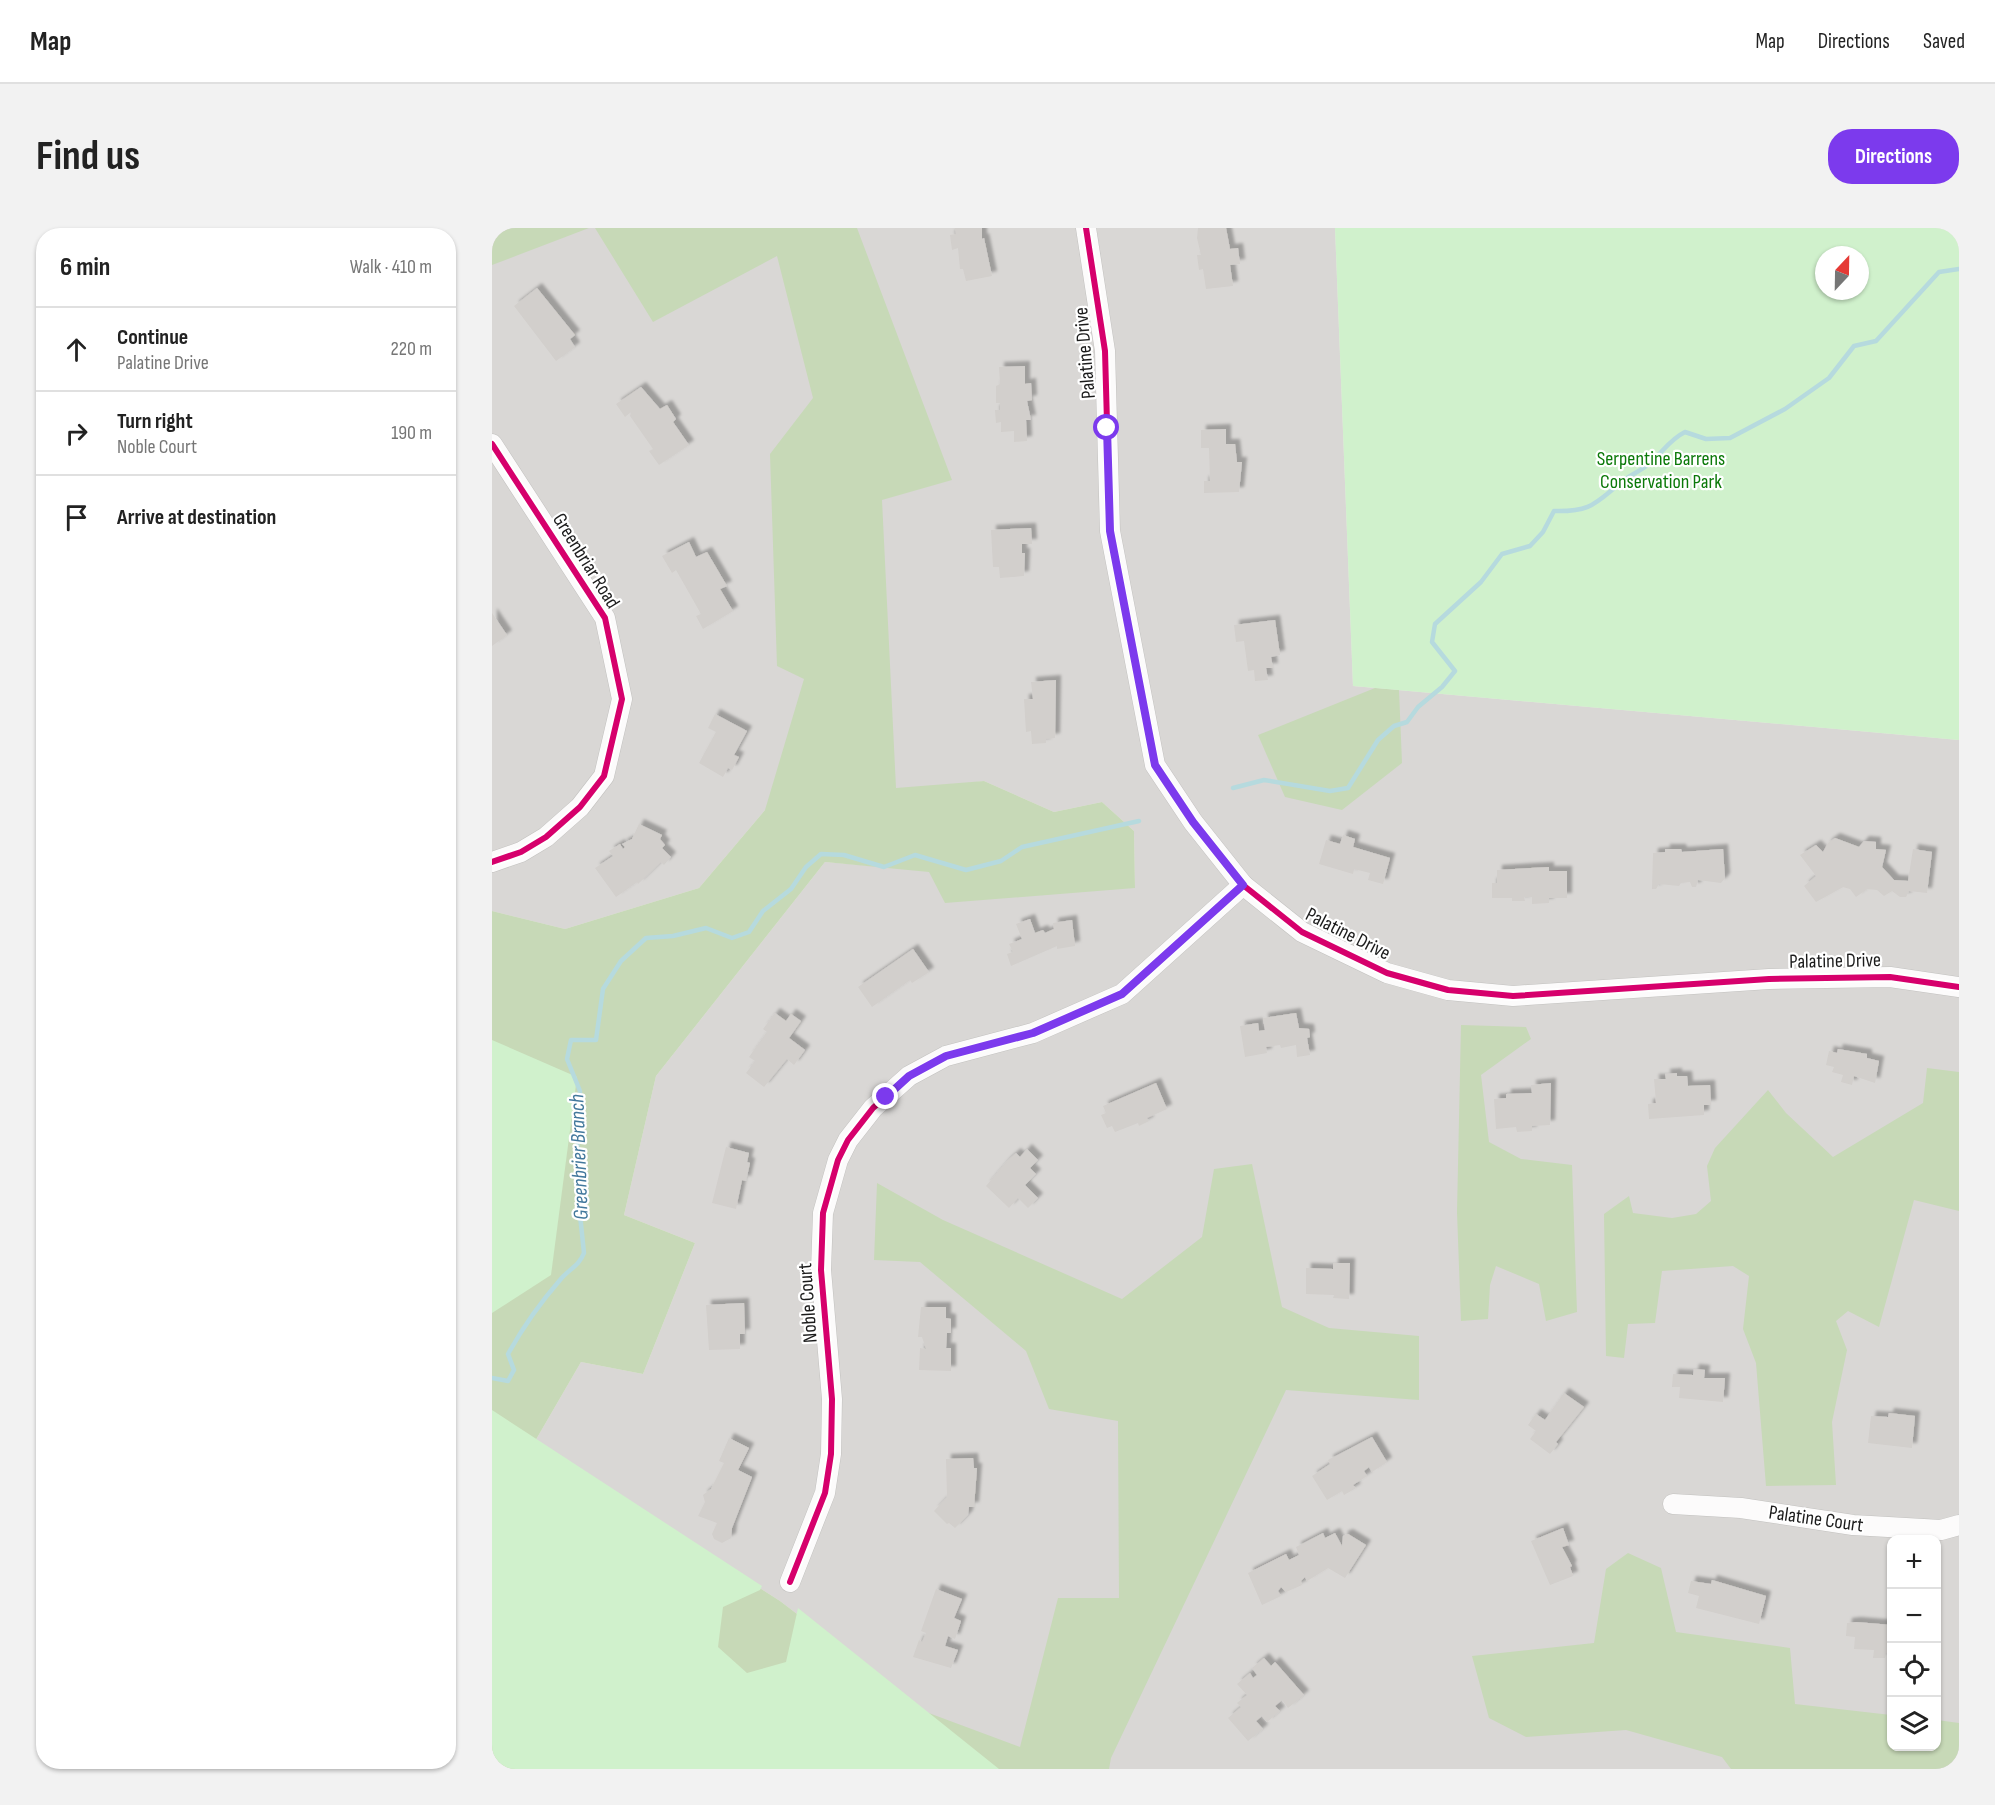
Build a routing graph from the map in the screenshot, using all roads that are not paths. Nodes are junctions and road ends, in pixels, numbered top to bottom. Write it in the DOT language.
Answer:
graph roads {
  1 [pos="1086,228"];
  2 [pos="492,444"];
  3 [pos="492,862"];
  4 [pos="1243,885"];
  5 [pos="1959,987"];
  6 [pos="1673,1504"];
  7 [pos="1959,1525"];
  8 [pos="790,1582"];
  1 -- 4 [label="street, Palatine Drive"];
  2 -- 3 [label="street, Greenbriar Road"];
  4 -- 5 [label="street, Palatine Drive"];
  4 -- 8 [label="street, Noble Court"];
  6 -- 7 [label="street, Palatine Court"];
}
